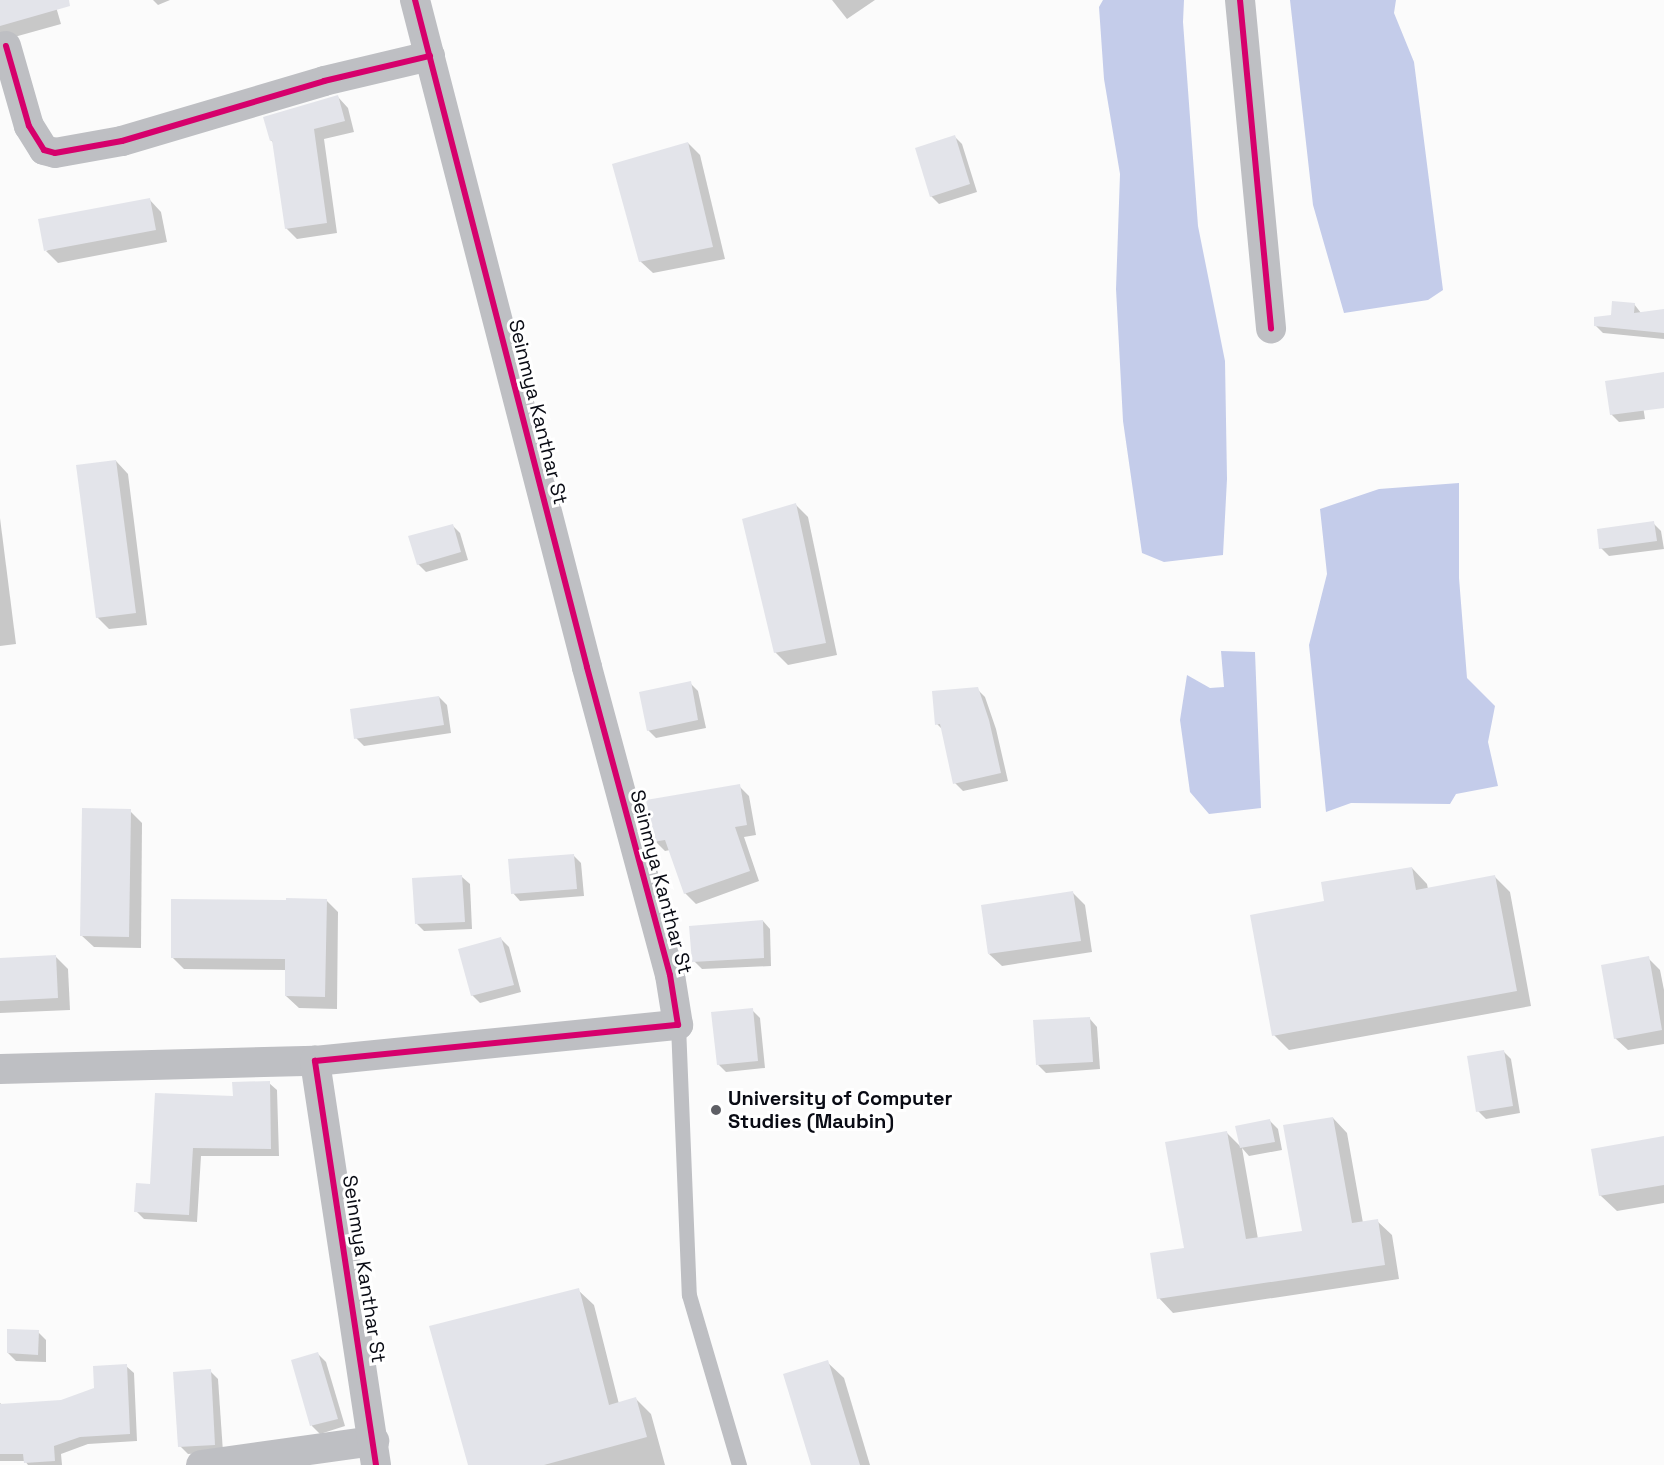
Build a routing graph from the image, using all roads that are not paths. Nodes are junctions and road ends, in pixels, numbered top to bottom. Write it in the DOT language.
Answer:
graph roads {
  1 [pos="415,0"];
  2 [pos="1240,0"];
  3 [pos="6,46"];
  4 [pos="430,56"];
  5 [pos="1271,329"];
  6 [pos="678,1025"];
  7 [pos="315,1061"];
  8 [pos="0,1069"];
  9 [pos="375,1453"];
  10 [pos="201,1465"];
  11 [pos="739,1465"];
  1 -- 4 [label="street, Seinmya Kanthar St"];
  2 -- 5 [label="street"];
  3 -- 4 [label="street"];
  4 -- 6 [label="street, Seinmya Kanthar St"];
  6 -- 7 [label="street"];
  6 -- 11 [label="lane"];
  7 -- 8 [label="street"];
  7 -- 9 [label="street, Seinmya Kanthar St"];
  9 -- 10 [label="street"];
}
